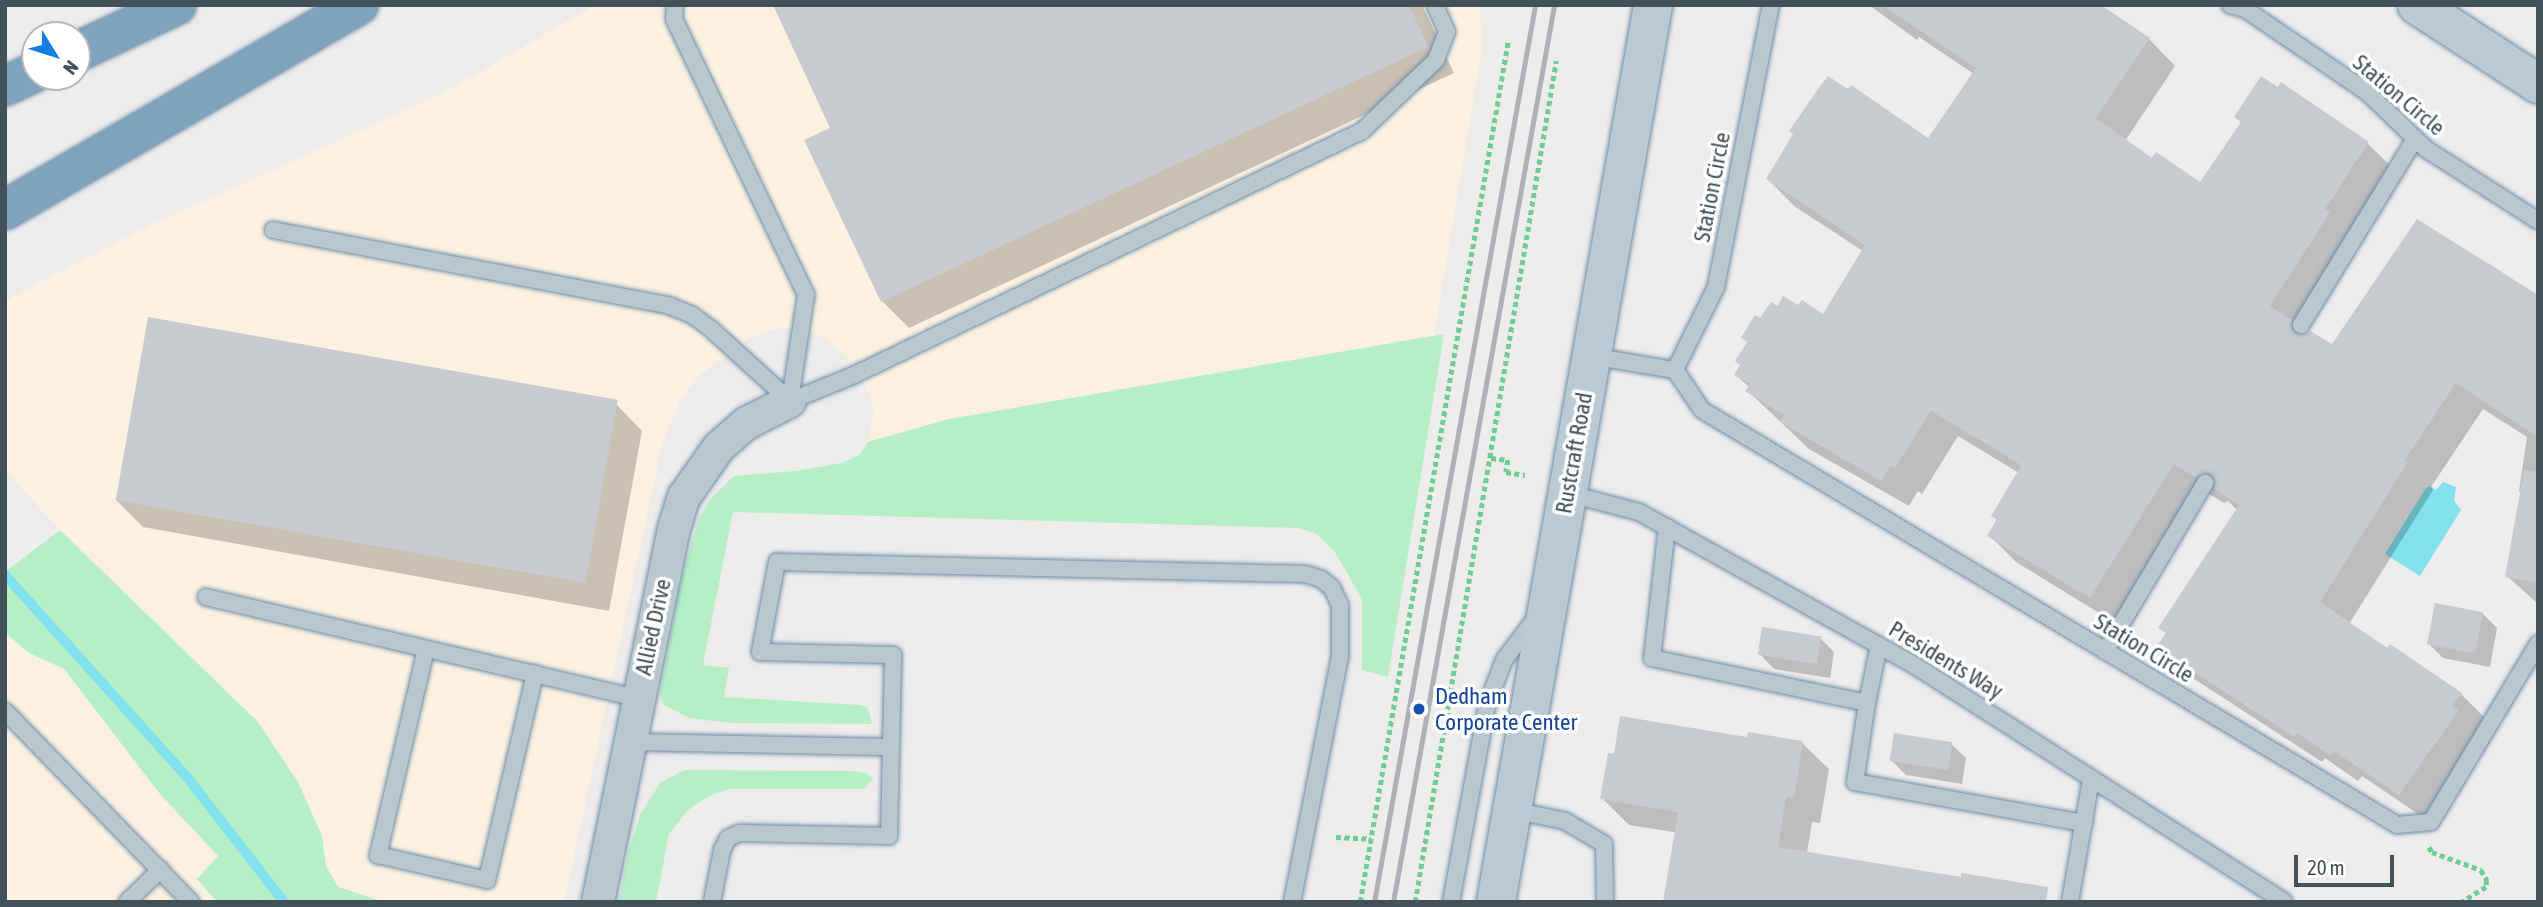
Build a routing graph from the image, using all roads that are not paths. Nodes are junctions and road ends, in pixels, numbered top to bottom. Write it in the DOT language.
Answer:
graph roads {
  1 [pos="177,5"];
  2 [pos="359,5"];
  3 [pos="1435,5"];
  4 [pos="1654,5"];
  5 [pos="1771,5"];
  6 [pos="2230,5"];
  7 [pos="2417,5"];
  8 [pos="674,12"];
  9 [pos="91,45"];
  10 [pos="21,79"];
  11 [pos="2538,84"];
  12 [pos="5,86"];
  13 [pos="2415,139"];
  14 [pos="5,210"];
  15 [pos="2538,221"];
  16 [pos="273,230"];
  17 [pos="2301,325"];
  18 [pos="1591,356"];
  19 [pos="1675,370"];
  20 [pos="790,401"];
  21 [pos="2206,484"];
  22 [pos="1567,493"];
  23 [pos="1667,527"];
  24 [pos="206,597"];
  25 [pos="1549,600"];
  26 [pos="1879,645"];
  27 [pos="2538,645"];
  28 [pos="426,649"];
  29 [pos="2105,651"];
  30 [pos="535,674"];
  31 [pos="638,698"];
  32 [pos="1867,703"];
  33 [pos="5,711"];
  34 [pos="629,742"];
  35 [pos="891,747"];
  36 [pos="2091,779"];
  37 [pos="1512,810"];
  38 [pos="2084,823"];
  39 [pos="161,869"];
  40 [pos="127,902"];
  41 [pos="191,902"];
  42 [pos="598,902"];
  43 [pos="712,902"];
  44 [pos="1292,902"];
  45 [pos="1451,902"];
  46 [pos="1496,902"];
  47 [pos="1605,902"];
  48 [pos="2070,902"];
  49 [pos="2284,902"];
  1 -- 9 [label="highway"];
  2 -- 14 [label="highway"];
  3 -- 20 [label="lane"];
  4 -- 18 [label="main road, Rustcraft Road"];
  5 -- 19 [label="lane, Station Circle"];
  6 -- 13 [label="lane, Station Circle"];
  7 -- 11 [label="main road"];
  8 -- 20 [label="lane"];
  10 -- 12 [label="highway"];
  13 -- 15 [label="lane, Station Circle"];
  13 -- 17 [label="lane"];
  16 -- 20 [label="lane"];
  18 -- 19 [label="lane"];
  18 -- 22 [label="main road, Rustcraft Road"];
  19 -- 29 [label="lane, Station Circle"];
  20 -- 31 [label="street, Allied Drive"];
  21 -- 29 [label="lane"];
  22 -- 23 [label="lane, Presidents Way"];
  22 -- 25 [label="main road, Rustcraft Road"];
  23 -- 26 [label="lane, Presidents Way"];
  23 -- 32 [label="lane"];
  24 -- 28 [label="lane"];
  25 -- 37 [label="main road, Rustcraft Road"];
  25 -- 45 [label="lane"];
  26 -- 32 [label="lane"];
  26 -- 36 [label="lane, Presidents Way"];
  27 -- 29 [label="lane, Station Circle"];
  28 -- 30 [label="lane"];
  28 -- 30 [label="lane"];
  30 -- 31 [label="lane"];
  31 -- 34 [label="street, Allied Drive"];
  32 -- 38 [label="lane"];
  33 -- 39 [label="lane"];
  34 -- 35 [label="lane"];
  34 -- 42 [label="street, Allied Drive"];
  35 -- 43 [label="lane"];
  35 -- 44 [label="lane"];
  36 -- 38 [label="lane"];
  36 -- 49 [label="lane, Presidents Way"];
  37 -- 46 [label="main road, Rustcraft Road"];
  37 -- 47 [label="lane"];
  38 -- 48 [label="lane"];
  39 -- 40 [label="lane"];
  39 -- 41 [label="lane"];
}
